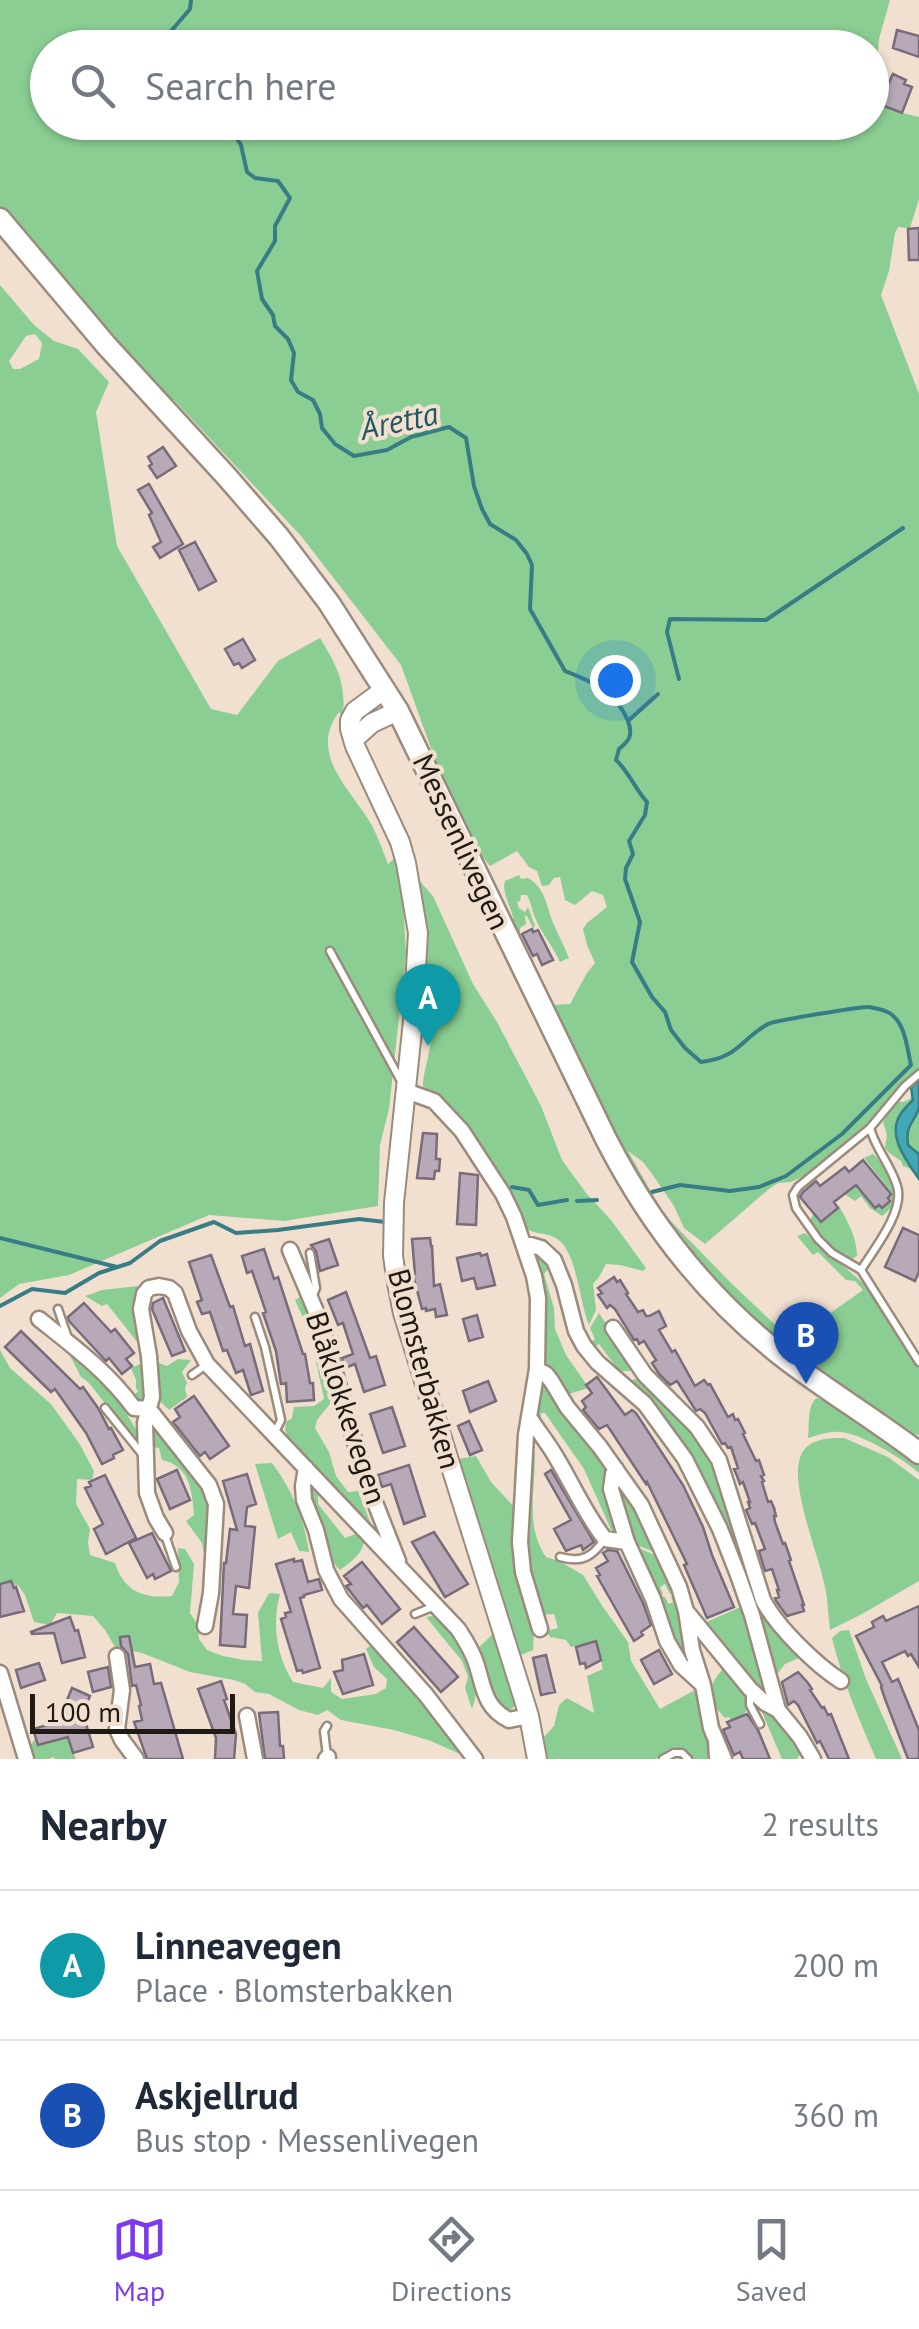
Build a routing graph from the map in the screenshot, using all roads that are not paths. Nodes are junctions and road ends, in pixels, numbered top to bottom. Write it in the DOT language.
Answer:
graph roads {
  1 [pos="0,219"];
  2 [pos="385,690"];
  3 [pos="398,711"];
  4 [pos="352,740"];
  5 [pos="330,950"];
  6 [pos="919,1074"];
  7 [pos="406,1091"];
  8 [pos="870,1128"];
  9 [pos="523,1243"];
  10 [pos="290,1250"];
  11 [pos="310,1252"];
  12 [pos="861,1270"];
  13 [pos="312,1299"];
  14 [pos="58,1309"];
  15 [pos="255,1316"];
  16 [pos="38,1318"];
  17 [pos="613,1328"];
  18 [pos="70,1344"];
  19 [pos="919,1362"];
  20 [pos="208,1364"];
  21 [pos="537,1369"];
  22 [pos="192,1375"];
  23 [pos="645,1375"];
  24 [pos="615,1378"];
  25 [pos="105,1408"];
  26 [pos="149,1409"];
  27 [pos="529,1418"];
  28 [pos="273,1436"];
  29 [pos="919,1452"];
  30 [pos="146,1459"];
  31 [pos="306,1468"];
  32 [pos="616,1469"];
  33 [pos="165,1533"];
  34 [pos="605,1540"];
  35 [pos="627,1542"];
  36 [pos="560,1558"];
  37 [pos="176,1566"];
  38 [pos="400,1567"];
  39 [pos="746,1573"];
  40 [pos="436,1606"];
  41 [pos="686,1611"];
  42 [pos="414,1614"];
  43 [pos="205,1626"];
  44 [pos="540,1629"];
  45 [pos="117,1656"];
  46 [pos="0,1672"];
  47 [pos="841,1681"];
  48 [pos="703,1685"];
  49 [pos="750,1689"];
  50 [pos="778,1710"];
  51 [pos="247,1716"];
  52 [pos="530,1716"];
  53 [pos="760,1724"];
  54 [pos="327,1726"];
  55 [pos="711,1728"];
  56 [pos="808,1757"];
  57 [pos="327,1758"];
  58 [pos="26,1759"];
  59 [pos="136,1759"];
  60 [pos="255,1759"];
  61 [pos="475,1759"];
  62 [pos="537,1759"];
  63 [pos="663,1759"];
  64 [pos="688,1759"];
  65 [pos="713,1759"];
  66 [pos="724,1759"];
  1 -- 2 [label="main road, Messenlivegen"];
  2 -- 3 [label="main road, Messenlivegen"];
  2 -- 4 [label="street"];
  3 -- 4 [label="street"];
  3 -- 29 [label="main road, Messenlivegen"];
  4 -- 7 [label="street, Blomsterbakken"];
  5 -- 7 [label="lane"];
  6 -- 8 [label="lane"];
  7 -- 9 [label="street"];
  7 -- 52 [label="street, Blomsterbakken"];
  8 -- 12 [label="lane"];
  8 -- 12 [label="lane"];
  9 -- 21 [label="street"];
  9 -- 24 [label="street"];
  10 -- 13 [label="street, Blåklokkevegen"];
  11 -- 13 [label="lane"];
  12 -- 19 [label="lane"];
  13 -- 38 [label="street, Blåklokkevegen"];
  14 -- 18 [label="lane"];
  15 -- 28 [label="lane"];
  16 -- 18 [label="street"];
  17 -- 23 [label="street"];
  18 -- 26 [label="street"];
  20 -- 22 [label="lane"];
  20 -- 26 [label="street, Blåklokkevegen"];
  20 -- 28 [label="street, Blåklokkevegen"];
  21 -- 27 [label="street"];
  21 -- 32 [label="street"];
  23 -- 24 [label="street"];
  23 -- 39 [label="street"];
  24 -- 39 [label="street"];
  25 -- 30 [label="lane"];
  26 -- 30 [label="street, Blåklokkevegen"];
  26 -- 43 [label="street"];
  27 -- 34 [label="street"];
  27 -- 44 [label="street"];
  28 -- 31 [label="street, Blåklokkevegen"];
  30 -- 33 [label="street, Blåklokkevegen"];
  31 -- 38 [label="street, Blåklokkevegen"];
  31 -- 61 [label="street, Blåklokkevegen"];
  32 -- 35 [label="street"];
  32 -- 41 [label="street"];
  33 -- 37 [label="lane"];
  34 -- 35 [label="street"];
  34 -- 36 [label="lane"];
  35 -- 48 [label="street"];
  38 -- 40 [label="street, Blåklokkevegen"];
  39 -- 47 [label="street"];
  39 -- 50 [label="street"];
  40 -- 42 [label="lane"];
  40 -- 52 [label="street, Blåklokkevegen"];
  41 -- 48 [label="street"];
  41 -- 49 [label="street"];
  45 -- 59 [label="street"];
  46 -- 58 [label="street"];
  48 -- 55 [label="street"];
  49 -- 50 [label="street"];
  49 -- 53 [label="lane"];
  50 -- 56 [label="street"];
  51 -- 60 [label="street"];
  52 -- 62 [label="street, Blomsterbakken"];
  54 -- 57 [label="lane"];
  55 -- 65 [label="lane"];
  55 -- 66 [label="street"];
  63 -- 64 [label="lane"];
}
